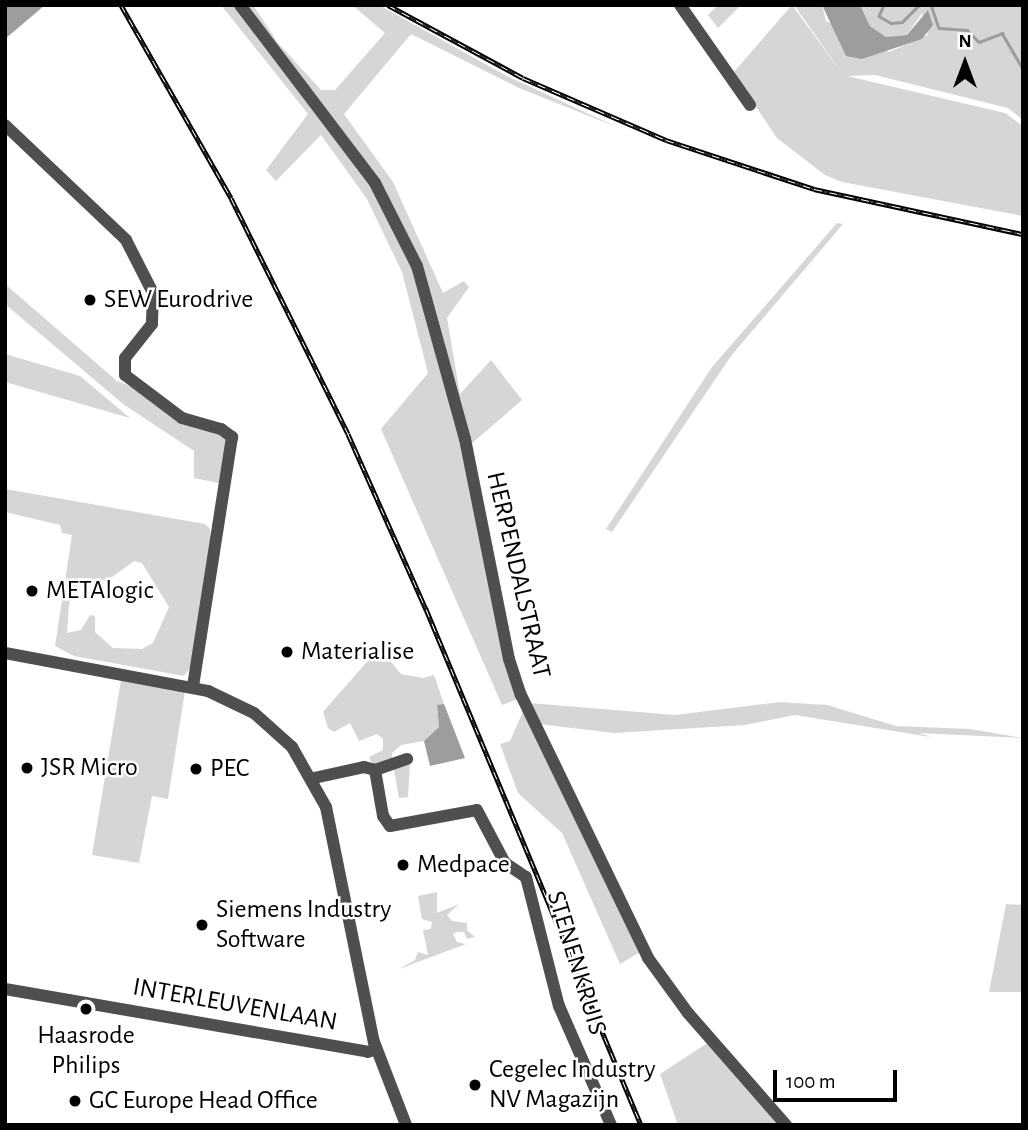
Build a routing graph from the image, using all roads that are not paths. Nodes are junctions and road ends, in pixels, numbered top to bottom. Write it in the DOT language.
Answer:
graph roads {
  1 [pos="240,5"];
  2 [pos="680,5"];
  3 [pos="750,105"];
  4 [pos="5,125"];
  5 [pos="5,653"];
  6 [pos="192,687"];
  7 [pos="407,759"];
  8 [pos="375,770"];
  9 [pos="314,778"];
  10 [pos="5,989"];
  11 [pos="376,1049"];
  12 [pos="406,1125"];
  13 [pos="611,1125"];
  14 [pos="786,1125"];
  1 -- 14 [label="street, HERPENDALSTRAAT"];
  2 -- 3 [label="street"];
  4 -- 6 [label="street"];
  5 -- 6 [label="street"];
  6 -- 9 [label="street"];
  7 -- 8 [label="street"];
  8 -- 9 [label="street"];
  8 -- 13 [label="street, STENENKRUIS"];
  9 -- 11 [label="street"];
  10 -- 11 [label="street, INTERLEUVENLAAN"];
  11 -- 12 [label="street"];
}
